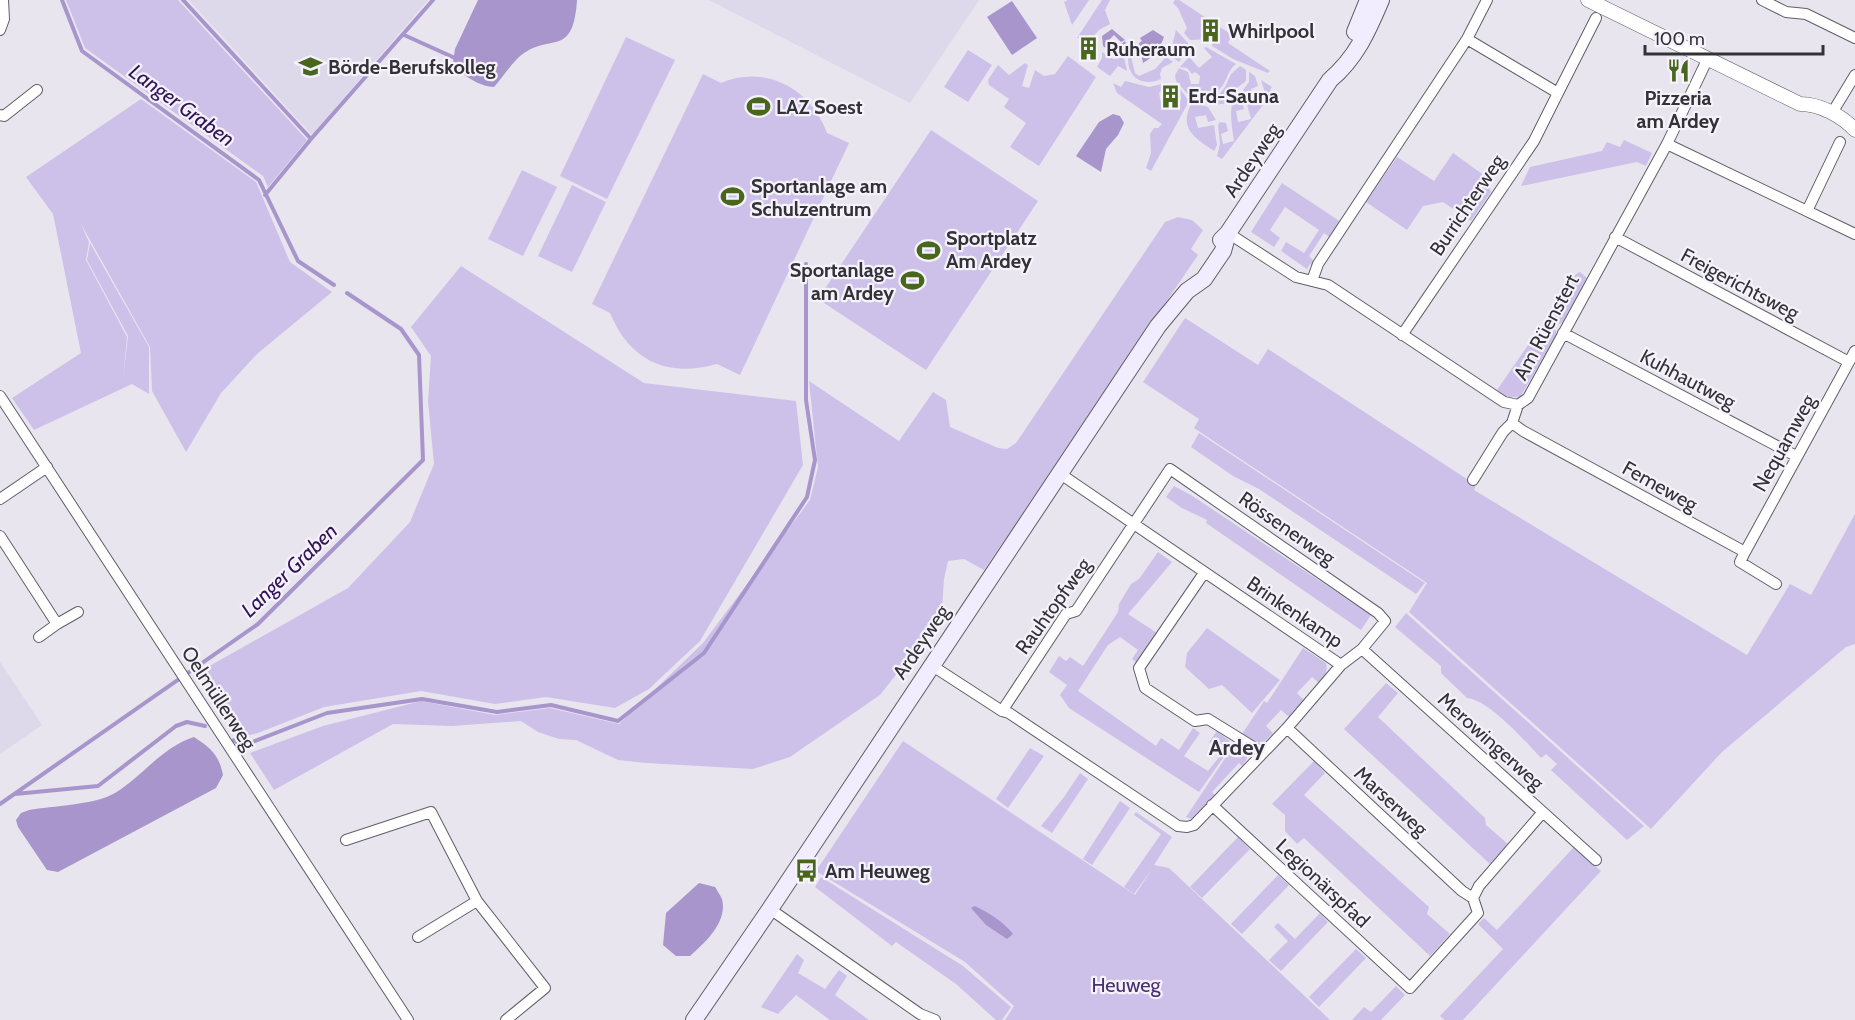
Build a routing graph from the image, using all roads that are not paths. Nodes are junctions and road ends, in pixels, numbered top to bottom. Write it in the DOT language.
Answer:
graph roads {
  1 [pos="3,0"];
  2 [pos="1368,0"];
  3 [pos="1381,0"];
  4 [pos="1487,0"];
  5 [pos="1588,0"];
  6 [pos="1762,0"];
  7 [pos="1596,18"];
  8 [pos="0,30"];
  9 [pos="1855,38"];
  10 [pos="1467,39"];
  11 [pos="1708,58"];
  12 [pos="1855,75"];
  13 [pos="1330,81"];
  14 [pos="37,90"];
  15 [pos="1558,93"];
  16 [pos="1832,113"];
  17 [pos="0,115"];
  18 [pos="1855,130"];
  19 [pos="1840,142"];
  20 [pos="1667,144"];
  21 [pos="1807,211"];
  22 [pos="1228,233"];
  23 [pos="1855,234"];
  24 [pos="1615,237"];
  25 [pos="1312,281"];
  26 [pos="1563,333"];
  27 [pos="1402,335"];
  28 [pos="1855,351"];
  29 [pos="1849,362"];
  30 [pos="0,396"];
  31 [pos="1518,405"];
  32 [pos="1512,423"];
  33 [pos="1796,456"];
  34 [pos="47,467"];
  35 [pos="1059,473"];
  36 [pos="1473,480"];
  37 [pos="0,499"];
  38 [pos="1133,523"];
  39 [pos="0,536"];
  40 [pos="1745,552"];
  41 [pos="1204,573"];
  42 [pos="1776,584"];
  43 [pos="78,612"];
  44 [pos="57,624"];
  45 [pos="39,637"];
  46 [pos="1362,649"];
  47 [pos="931,665"];
  48 [pos="1341,665"];
  49 [pos="1002,711"];
  50 [pos="1287,728"];
  51 [pos="1263,753"];
  52 [pos="1212,805"];
  53 [pos="1542,812"];
  54 [pos="346,840"];
  55 [pos="1596,860"];
  56 [pos="1473,898"];
  57 [pos="477,901"];
  58 [pos="770,909"];
  59 [pos="417,937"];
  60 [pos="408,1020"];
  61 [pos="506,1020"];
  62 [pos="693,1020"];
  63 [pos="935,1020"];
  1 -- 8 [label="street"];
  2 -- 13 [label="main road, Ardeyweg"];
  3 -- 13 [label="main road, Ardeyweg"];
  4 -- 10 [label="street"];
  5 -- 11 [label="street"];
  6 -- 9 [label="street"];
  7 -- 15 [label="street, Burrichterweg"];
  10 -- 15 [label="street"];
  10 -- 25 [label="street"];
  11 -- 16 [label="street"];
  11 -- 20 [label="street, Am Rüenstert"];
  12 -- 16 [label="street"];
  13 -- 22 [label="main road, Ardeyweg"];
  14 -- 17 [label="street"];
  15 -- 27 [label="street, Burrichterweg"];
  16 -- 18 [label="street"];
  19 -- 21 [label="street"];
  20 -- 21 [label="street"];
  20 -- 24 [label="street, Am Rüenstert"];
  21 -- 23 [label="street"];
  22 -- 25 [label="street, Am Rüenstert"];
  22 -- 35 [label="main road, Ardeyweg"];
  24 -- 26 [label="street, Am Rüenstert"];
  24 -- 29 [label="street, Freigerichtsweg"];
  25 -- 27 [label="street, Am Rüenstert"];
  26 -- 31 [label="street, Am Rüenstert"];
  26 -- 33 [label="street, Kuhhautweg"];
  27 -- 31 [label="street, Am Rüenstert"];
  28 -- 29 [label="street, Nequamweg"];
  29 -- 33 [label="street, Nequamweg"];
  30 -- 34 [label="street, Oelmüllerweg"];
  31 -- 32 [label="street"];
  32 -- 36 [label="street"];
  32 -- 40 [label="street, Femeweg"];
  33 -- 40 [label="street, Nequamweg"];
  34 -- 37 [label="street"];
  34 -- 60 [label="street, Oelmüllerweg"];
  35 -- 38 [label="street, Brinkenkamp"];
  35 -- 47 [label="main road, Ardeyweg"];
  38 -- 41 [label="street, Brinkenkamp"];
  38 -- 46 [label="street, Rössenerweg"];
  38 -- 49 [label="street, Rauhtopfweg"];
  39 -- 44 [label="street"];
  40 -- 42 [label="street"];
  41 -- 48 [label="street, Brinkenkamp"];
  41 -- 51 [label="street"];
  43 -- 44 [label="street"];
  44 -- 45 [label="street"];
  46 -- 48 [label="street, Rössenerweg"];
  46 -- 53 [label="street, Merowingerweg"];
  47 -- 49 [label="street, Brinkenkamp"];
  47 -- 58 [label="main road, Ardeyweg"];
  48 -- 50 [label="street, Brinkenkamp"];
  49 -- 52 [label="street, Brinkenkamp"];
  50 -- 51 [label="street, Brinkenkamp"];
  50 -- 56 [label="street, Marserweg"];
  51 -- 52 [label="street, Brinkenkamp"];
  52 -- 56 [label="street, Legionärspfad"];
  53 -- 55 [label="street, Merowingerweg"];
  53 -- 56 [label="street"];
  54 -- 57 [label="street"];
  57 -- 59 [label="street"];
  57 -- 61 [label="street"];
  58 -- 62 [label="main road, Ardeyweg"];
  58 -- 63 [label="street"];
}
